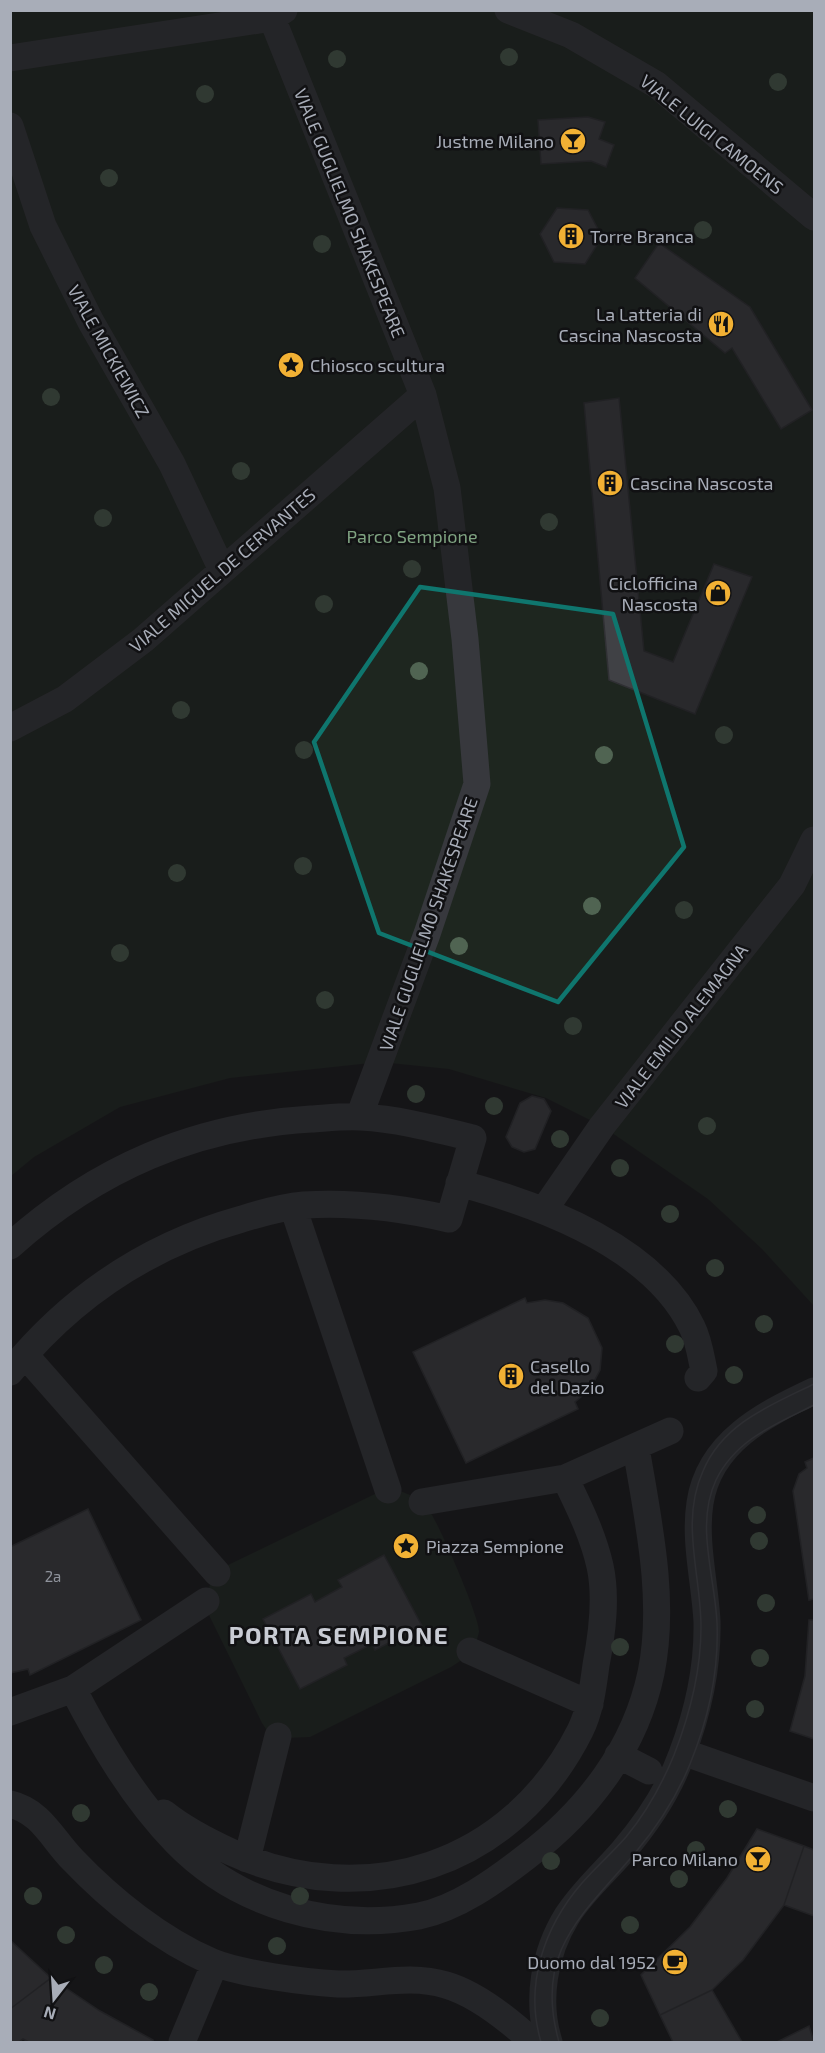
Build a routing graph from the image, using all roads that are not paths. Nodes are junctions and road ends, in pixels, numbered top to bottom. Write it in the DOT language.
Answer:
graph roads {
  1 [pos="508,10"];
  2 [pos="278,14"];
  3 [pos="10,57"];
  4 [pos="10,126"];
  5 [pos="814,217"];
  6 [pos="423,395"];
  7 [pos="222,570"];
  8 [pos="10,728"];
  9 [pos="814,840"];
  10 [pos="359,1117"];
  11 [pos="459,1183"];
  12 [pos="293,1207"];
  13 [pos="544,1210"];
  14 [pos="10,1246"];
  15 [pos="18,1364"];
  16 [pos="698,1378"];
  17 [pos="814,1391"];
  18 [pos="670,1431"];
  19 [pos="636,1448"];
  20 [pos="565,1478"];
  21 [pos="388,1490"];
  22 [pos="422,1502"];
  23 [pos="217,1573"];
  24 [pos="206,1601"];
  25 [pos="470,1652"];
  26 [pos="73,1689"];
  27 [pos="590,1704"];
  28 [pos="10,1712"];
  29 [pos="278,1736"];
  30 [pos="683,1752"];
  31 [pos="618,1755"];
  32 [pos="649,1772"];
  33 [pos="124,1774"];
  34 [pos="814,1798"];
  35 [pos="10,1804"];
  36 [pos="247,1859"];
  37 [pos="214,1963"];
  38 [pos="182,2043"];
  39 [pos="532,2043"];
  40 [pos="549,2043"];
  1 -- 5 [label="street, VIALE LUIGI CAMOENS"];
  2 -- 3 [label="street, VIALE GUGLIELMO SHAKESPEARE"];
  2 -- 6 [label="street, VIALE GUGLIELMO SHAKESPEARE"];
  4 -- 7 [label="street, VIALE MICKIEWICZ"];
  6 -- 7 [label="street, VIALE MIGUEL DE CERVANTES"];
  6 -- 10 [label="street, VIALE GUGLIELMO SHAKESPEARE"];
  7 -- 8 [label="street, VIALE MIGUEL DE CERVANTES"];
  9 -- 13 [label="street, VIALE EMILIO ALEMAGNA"];
  10 -- 11 [label="street"];
  10 -- 14 [label="street"];
  11 -- 12 [label="street"];
  11 -- 13 [label="street"];
  12 -- 15 [label="street"];
  12 -- 21 [label="street"];
  13 -- 16 [label="street"];
  15 -- 23 [label="street"];
  17 -- 30 [label="street"];
  18 -- 19 [label="street"];
  19 -- 20 [label="street"];
  19 -- 31 [label="street"];
  20 -- 22 [label="street"];
  20 -- 27 [label="street"];
  24 -- 26 [label="street"];
  25 -- 27 [label="street"];
  26 -- 28 [label="street"];
  26 -- 33 [label="street"];
  27 -- 36 [label="street"];
  29 -- 36 [label="street"];
  30 -- 34 [label="street"];
  30 -- 40 [label="street"];
  31 -- 32 [label="street"];
  31 -- 33 [label="street"];
  33 -- 36 [label="street"];
  35 -- 37 [label="street"];
  37 -- 38 [label="street"];
  37 -- 39 [label="street"];
}
